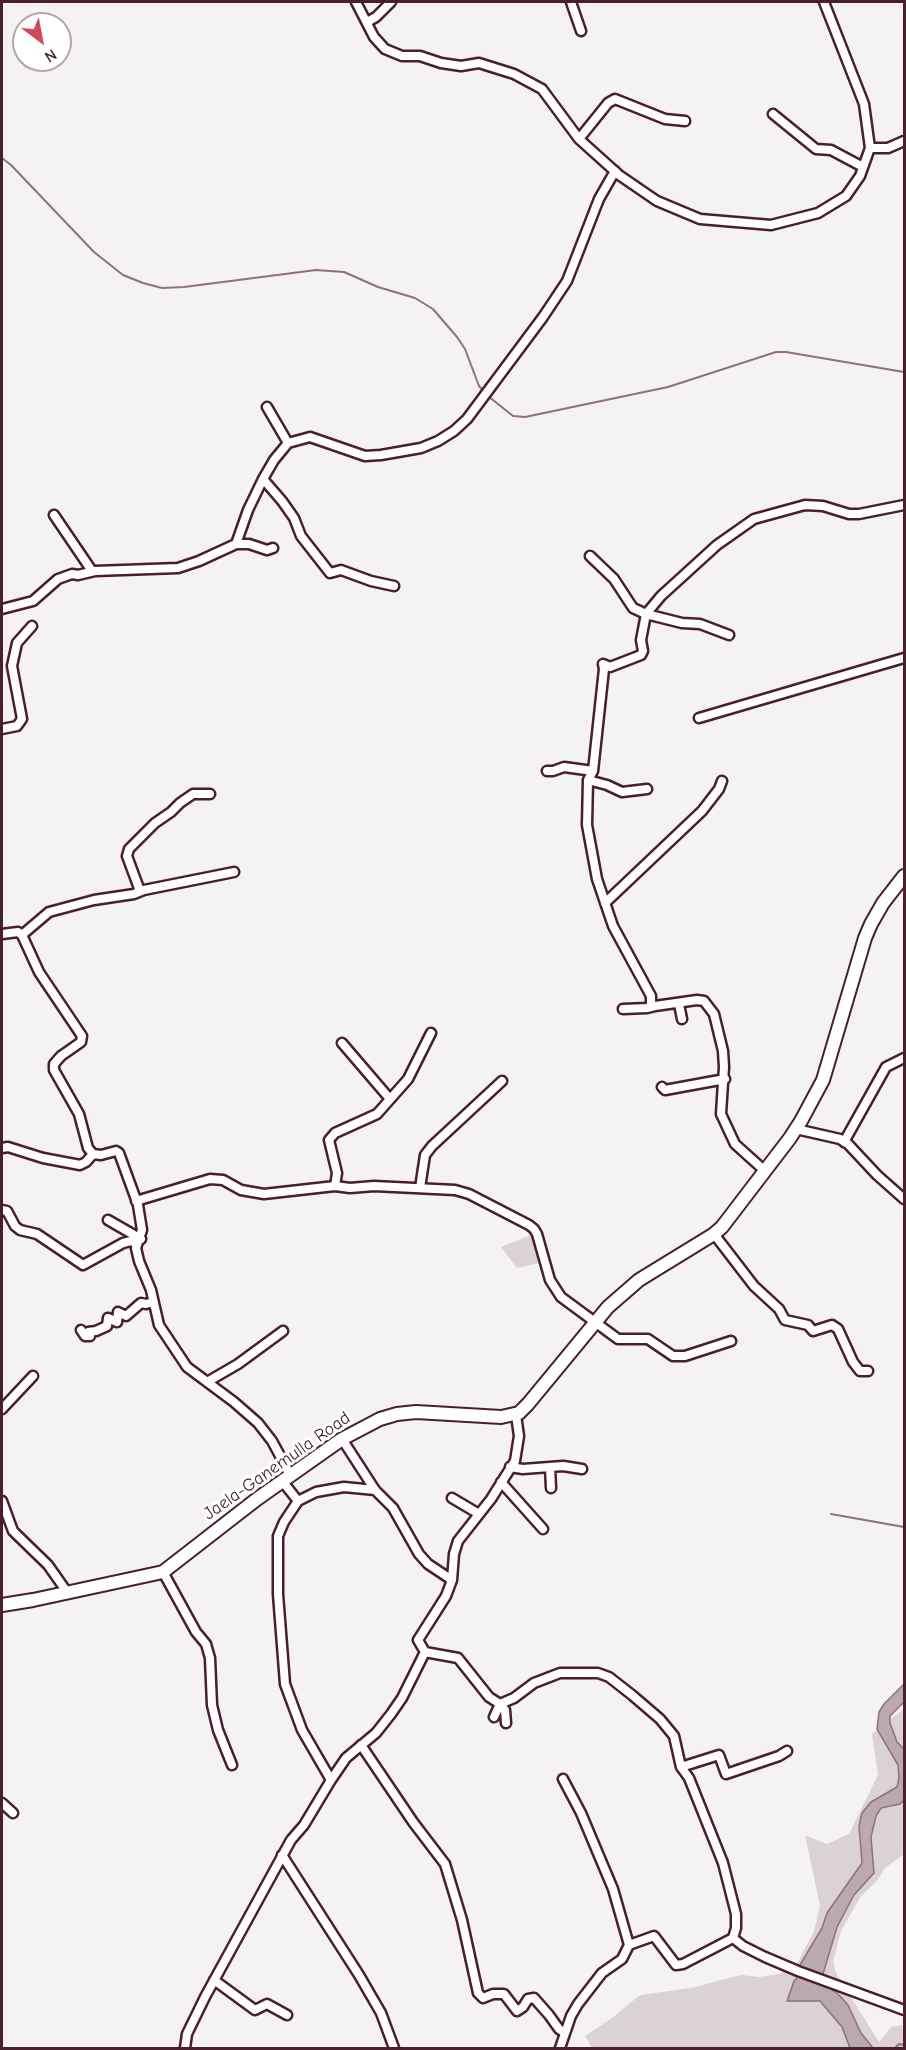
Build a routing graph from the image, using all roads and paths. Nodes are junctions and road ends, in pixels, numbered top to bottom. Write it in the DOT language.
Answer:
graph roads {
  1 [pos="356,2"];
  2 [pos="391,2"];
  3 [pos="571,2"];
  4 [pos="824,2"];
  5 [pos="367,22"];
  6 [pos="581,31"];
  7 [pos="773,114"];
  8 [pos="685,121"];
  9 [pos="579,139"];
  10 [pos="904,141"];
  11 [pos="870,148"];
  12 [pos="863,166"];
  13 [pos="615,171"];
  14 [pos="267,407"];
  15 [pos="288,443"];
  16 [pos="263,479"];
  17 [pos="904,505"];
  18 [pos="54,515"];
  19 [pos="236,544"];
  20 [pos="273,548"];
  21 [pos="590,556"];
  22 [pos="92,571"];
  23 [pos="394,586"];
  24 [pos="2,609"];
  25 [pos="646,614"];
  26 [pos="32,626"];
  27 [pos="729,635"];
  28 [pos="904,658"];
  29 [pos="699,718"];
  30 [pos="2,729"];
  31 [pos="547,771"];
  32 [pos="591,776"];
  33 [pos="722,781"];
  34 [pos="647,789"];
  35 [pos="210,794"];
  36 [pos="234,872"];
  37 [pos="904,876"];
  38 [pos="140,891"];
  39 [pos="605,903"];
  40 [pos="2,934"];
  41 [pos="22,935"];
  42 [pos="679,1004"];
  43 [pos="655,1006"];
  44 [pos="622,1009"];
  45 [pos="682,1019"];
  46 [pos="431,1033"];
  47 [pos="342,1043"];
  48 [pos="904,1058"];
  49 [pos="725,1079"];
  50 [pos="502,1081"];
  51 [pos="662,1087"];
  52 [pos="390,1099"];
  53 [pos="796,1129"];
  54 [pos="844,1142"];
  55 [pos="2,1148"];
  56 [pos="93,1154"];
  57 [pos="765,1171"];
  58 [pos="335,1186"];
  59 [pos="420,1188"];
  60 [pos="904,1199"];
  61 [pos="136,1200"];
  62 [pos="2,1210"];
  63 [pos="108,1220"];
  64 [pos="714,1234"];
  65 [pos="139,1241"];
  66 [pos="153,1302"];
  67 [pos="595,1322"];
  68 [pos="81,1330"];
  69 [pos="283,1331"];
  70 [pos="731,1341"];
  71 [pos="868,1371"];
  72 [pos="33,1376"];
  73 [pos="207,1382"];
  74 [pos="2,1409"];
  75 [pos="516,1415"];
  76 [pos="342,1440"];
  77 [pos="510,1467"];
  78 [pos="550,1467"];
  79 [pos="582,1469"];
  80 [pos="287,1479"];
  81 [pos="501,1482"];
  82 [pos="551,1488"];
  83 [pos="375,1490"];
  84 [pos="452,1498"];
  85 [pos="2,1501"];
  86 [pos="298,1501"];
  87 [pos="479,1514"];
  88 [pos="543,1529"];
  89 [pos="163,1572"];
  90 [pos="452,1580"];
  91 [pos="67,1592"];
  92 [pos="2,1605"];
  93 [pos="425,1652"];
  94 [pos="500,1704"];
  95 [pos="494,1717"];
  96 [pos="506,1723"];
  97 [pos="361,1745"];
  98 [pos="787,1751"];
  99 [pos="232,1765"];
  100 [pos="681,1767"];
  101 [pos="562,1779"];
  102 [pos="331,1780"];
  103 [pos="2,1803"];
  104 [pos="12,1813"];
  105 [pos="282,1855"];
  106 [pos="733,1938"];
  107 [pos="629,1945"];
  108 [pos="214,1980"];
  109 [pos="904,2010"];
  110 [pos="287,2015"];
  111 [pos="565,2033"];
  112 [pos="183,2048"];
  113 [pos="394,2049"];
  114 [pos="560,2049"];
  1 -- 5 [label="street"];
  2 -- 5 [label="street"];
  3 -- 6 [label="street"];
  4 -- 11 [label="street"];
  5 -- 9 [label="street"];
  7 -- 12 [label="street"];
  8 -- 9 [label="street"];
  9 -- 13 [label="street"];
  10 -- 11 [label="street"];
  11 -- 12 [label="street"];
  12 -- 13 [label="street"];
  13 -- 15 [label="street"];
  14 -- 15 [label="street"];
  15 -- 16 [label="street"];
  16 -- 19 [label="street"];
  16 -- 23 [label="street"];
  17 -- 25 [label="street"];
  18 -- 22 [label="street"];
  19 -- 20 [label="street"];
  19 -- 22 [label="street"];
  21 -- 25 [label="street"];
  22 -- 24 [label="street"];
  25 -- 27 [label="street"];
  25 -- 32 [label="street"];
  26 -- 30 [label="street"];
  28 -- 29 [label="street"];
  31 -- 32 [label="street"];
  32 -- 34 [label="street"];
  32 -- 39 [label="street"];
  33 -- 39 [label="street"];
  35 -- 38 [label="street"];
  36 -- 38 [label="street"];
  37 -- 53 [label="main road"];
  38 -- 41 [label="street"];
  39 -- 43 [label="street"];
  40 -- 41 [label="street"];
  41 -- 56 [label="street"];
  42 -- 43 [label="street"];
  42 -- 45 [label="street"];
  42 -- 49 [label="street"];
  43 -- 44 [label="street"];
  46 -- 52 [label="street"];
  47 -- 52 [label="street"];
  48 -- 54 [label="street"];
  49 -- 51 [label="street"];
  49 -- 57 [label="street"];
  50 -- 59 [label="street"];
  52 -- 58 [label="street"];
  53 -- 54 [label="street"];
  53 -- 57 [label="main road"];
  54 -- 60 [label="street"];
  55 -- 56 [label="street"];
  56 -- 61 [label="street"];
  57 -- 64 [label="main road"];
  58 -- 59 [label="street"];
  58 -- 61 [label="street"];
  59 -- 67 [label="street"];
  61 -- 65 [label="street"];
  62 -- 65 [label="street"];
  63 -- 65 [label="street"];
  64 -- 67 [label="main road"];
  64 -- 71 [label="street"];
  65 -- 66 [label="street"];
  66 -- 68 [label="street"];
  66 -- 73 [label="street"];
  67 -- 70 [label="street"];
  67 -- 75 [label="main road"];
  69 -- 73 [label="street"];
  72 -- 74 [label="street"];
  73 -- 80 [label="street"];
  75 -- 76 [label="main road, Jaela-Ganemulla Road"];
  75 -- 77 [label="street"];
  76 -- 80 [label="main road, Jaela-Ganemulla Road"];
  76 -- 83 [label="street"];
  77 -- 78 [label="street"];
  77 -- 81 [label="street"];
  78 -- 79 [label="street"];
  78 -- 82 [label="street"];
  80 -- 86 [label="street"];
  80 -- 89 [label="main road, Jaela-Ganemulla Road"];
  81 -- 87 [label="street"];
  81 -- 88 [label="street"];
  83 -- 86 [label="street"];
  83 -- 90 [label="street"];
  84 -- 87 [label="street"];
  85 -- 91 [label="street"];
  86 -- 102 [label="street"];
  87 -- 90 [label="street"];
  89 -- 91 [label="main road, Jaela-Ganemulla Road"];
  89 -- 99 [label="street"];
  90 -- 93 [label="street"];
  91 -- 92 [label="main road, Jaela-Ganemulla Road"];
  93 -- 94 [label="street"];
  93 -- 97 [label="street"];
  94 -- 95 [label="street"];
  94 -- 96 [label="street"];
  94 -- 100 [label="street"];
  97 -- 102 [label="street"];
  97 -- 111 [label="street"];
  98 -- 100 [label="street"];
  100 -- 106 [label="street"];
  101 -- 107 [label="street"];
  102 -- 105 [label="street"];
  103 -- 104 [label="street"];
  105 -- 108 [label="street"];
  105 -- 113 [label="street"];
  106 -- 107 [label="street"];
  106 -- 109 [label="street"];
  107 -- 111 [label="street"];
  108 -- 110 [label="street"];
  108 -- 112 [label="street"];
  111 -- 114 [label="street"];
}
